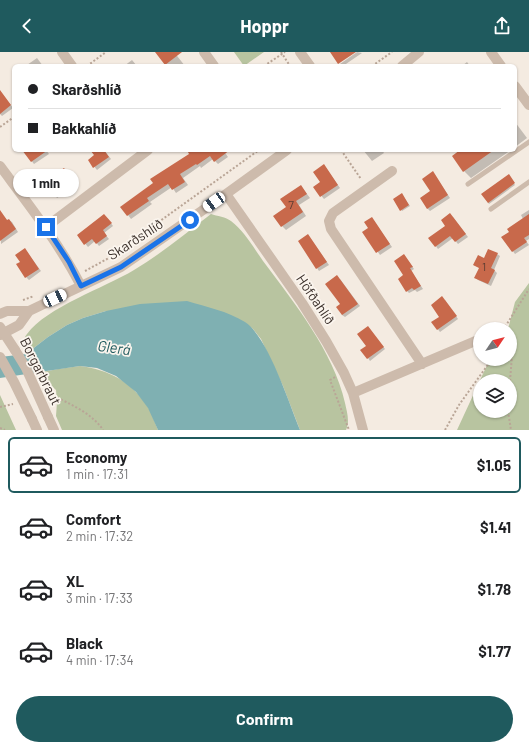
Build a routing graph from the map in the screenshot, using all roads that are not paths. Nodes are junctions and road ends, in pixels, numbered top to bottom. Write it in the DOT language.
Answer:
graph roads {
  1 [pos="62,52"];
  2 [pos="204,52"];
  3 [pos="300,52"];
  4 [pos="418,52"];
  5 [pos="491,52"];
  6 [pos="71,64"];
  7 [pos="213,64"];
  8 [pos="309,64"];
  9 [pos="404,64"];
  10 [pos="500,64"];
  11 [pos="517,89"];
  12 [pos="529,105"];
  13 [pos="529,142"];
  14 [pos="517,150"];
  15 [pos="284,152"];
  16 [pos="514,152"];
  17 [pos="136,153"];
  18 [pos="0,166"];
  19 [pos="392,171"];
  20 [pos="529,182"];
  21 [pos="468,184"];
  22 [pos="226,194"];
  23 [pos="491,209"];
  24 [pos="46,227"];
  25 [pos="81,286"];
  26 [pos="29,311"];
  27 [pos="0,314"];
  28 [pos="2,332"];
  29 [pos="473,342"];
  30 [pos="0,356"];
  31 [pos="422,364"];
  32 [pos="353,393"];
  33 [pos="37,430"];
  34 [pos="54,430"];
  35 [pos="363,430"];
  1 -- 6 [label="street"];
  2 -- 7 [label="street"];
  3 -- 8 [label="street"];
  4 -- 9 [label="street"];
  5 -- 10 [label="street"];
  11 -- 12 [label="street"];
  13 -- 14 [label="lane"];
  15 -- 22 [label="street, Skarðshlíð"];
  16 -- 21 [label="lane"];
  17 -- 24 [label="street"];
  18 -- 24 [label="street"];
  19 -- 31 [label="street"];
  20 -- 23 [label="lane"];
  22 -- 25 [label="street, Skarðshlíð"];
  22 -- 32 [label="street, Höfðahlíð"];
  24 -- 25 [label="street"];
  25 -- 26 [label="street, Skarðshlíð"];
  26 -- 27 [label="street, Skarðshlíð"];
  26 -- 28 [label="street, Skarðshlíð"];
  28 -- 34 [label="street, Borgarbraut, bridge"];
  29 -- 31 [label="street"];
  30 -- 33 [label="street, Borgarbraut, bridge"];
  31 -- 32 [label="street"];
  32 -- 35 [label="street, Höfðahlíð"];
}
